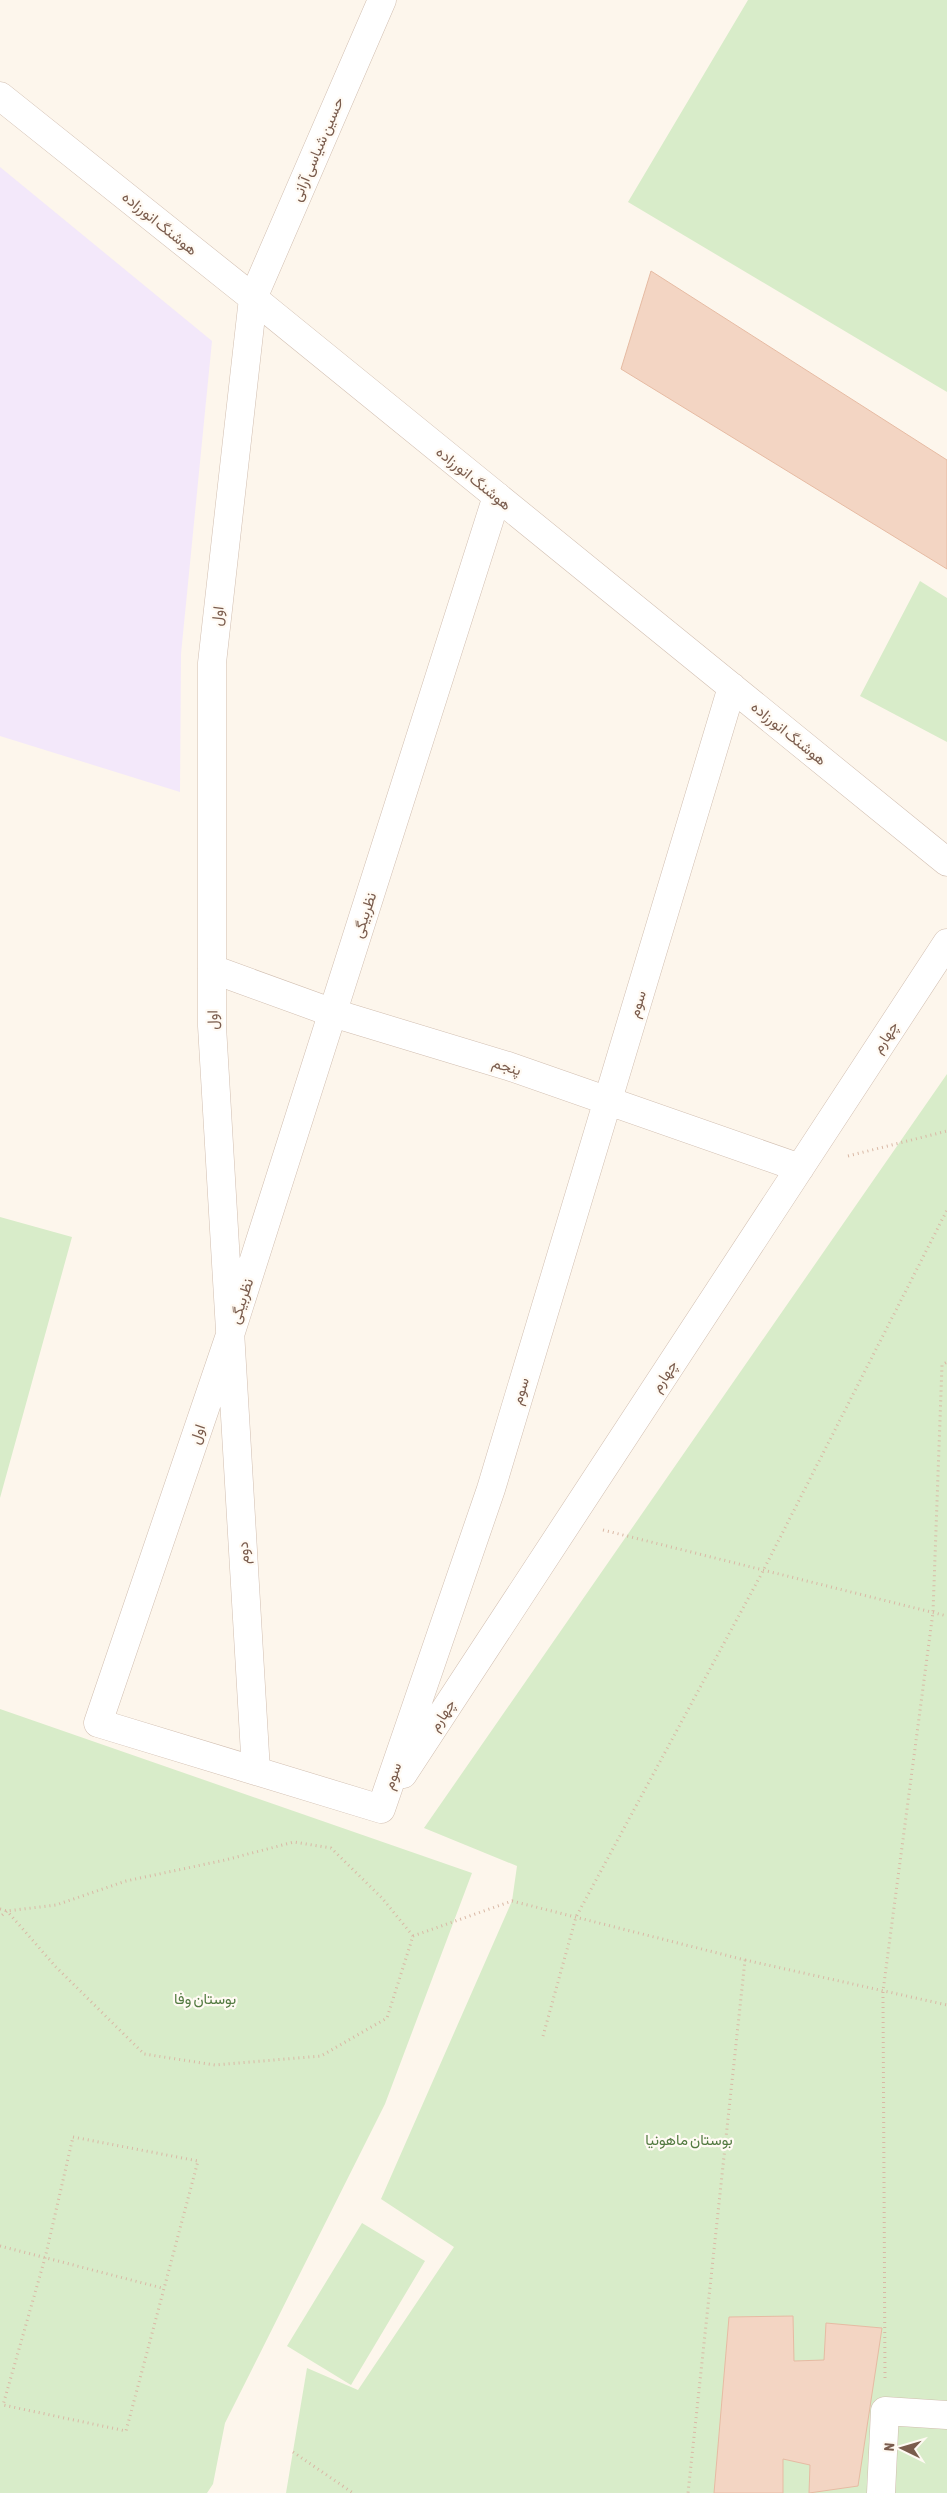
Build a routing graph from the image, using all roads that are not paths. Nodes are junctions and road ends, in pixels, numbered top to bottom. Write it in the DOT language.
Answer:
graph roads {
  1 [pos="382,0"];
  2 [pos="0,96"];
  3 [pos="253,298"];
  4 [pos="497,496"];
  5 [pos="732,687"];
  6 [pos="947,862"];
  7 [pos="947,943"];
  8 [pos="212,969"];
  9 [pos="333,1013"];
  10 [pos="607,1101"];
  11 [pos="800,1168"];
  12 [pos="230,1335"];
  13 [pos="98,1723"];
  14 [pos="256,1771"];
  15 [pos="381,1809"];
  16 [pos="947,2415"];
  17 [pos="881,2493"];
  1 -- 3 [label="street, حسین شیاسی آرانی"];
  2 -- 3 [label="street, هوشنگ انورزاده"];
  3 -- 4 [label="street, هوشنگ انورزاده"];
  3 -- 8 [label="street, اول"];
  4 -- 5 [label="street, هوشنگ انورزاده"];
  4 -- 9 [label="street, نظربیگی"];
  5 -- 6 [label="street, هوشنگ انورزاده"];
  5 -- 10 [label="street, سوم"];
  7 -- 11 [label="street, چهارم"];
  8 -- 9 [label="street, پنجم"];
  8 -- 12 [label="street, اول"];
  9 -- 10 [label="street, پنجم"];
  9 -- 12 [label="street, نظربیگی"];
  10 -- 11 [label="street, پنجم"];
  10 -- 15 [label="street, سوم"];
  11 -- 15 [label="street, چهارم"];
  12 -- 13 [label="street, اول"];
  12 -- 14 [label="street, دوم"];
  13 -- 14 [label="street, سوم"];
  14 -- 15 [label="street, سوم"];
  16 -- 17 [label="street"];
}
